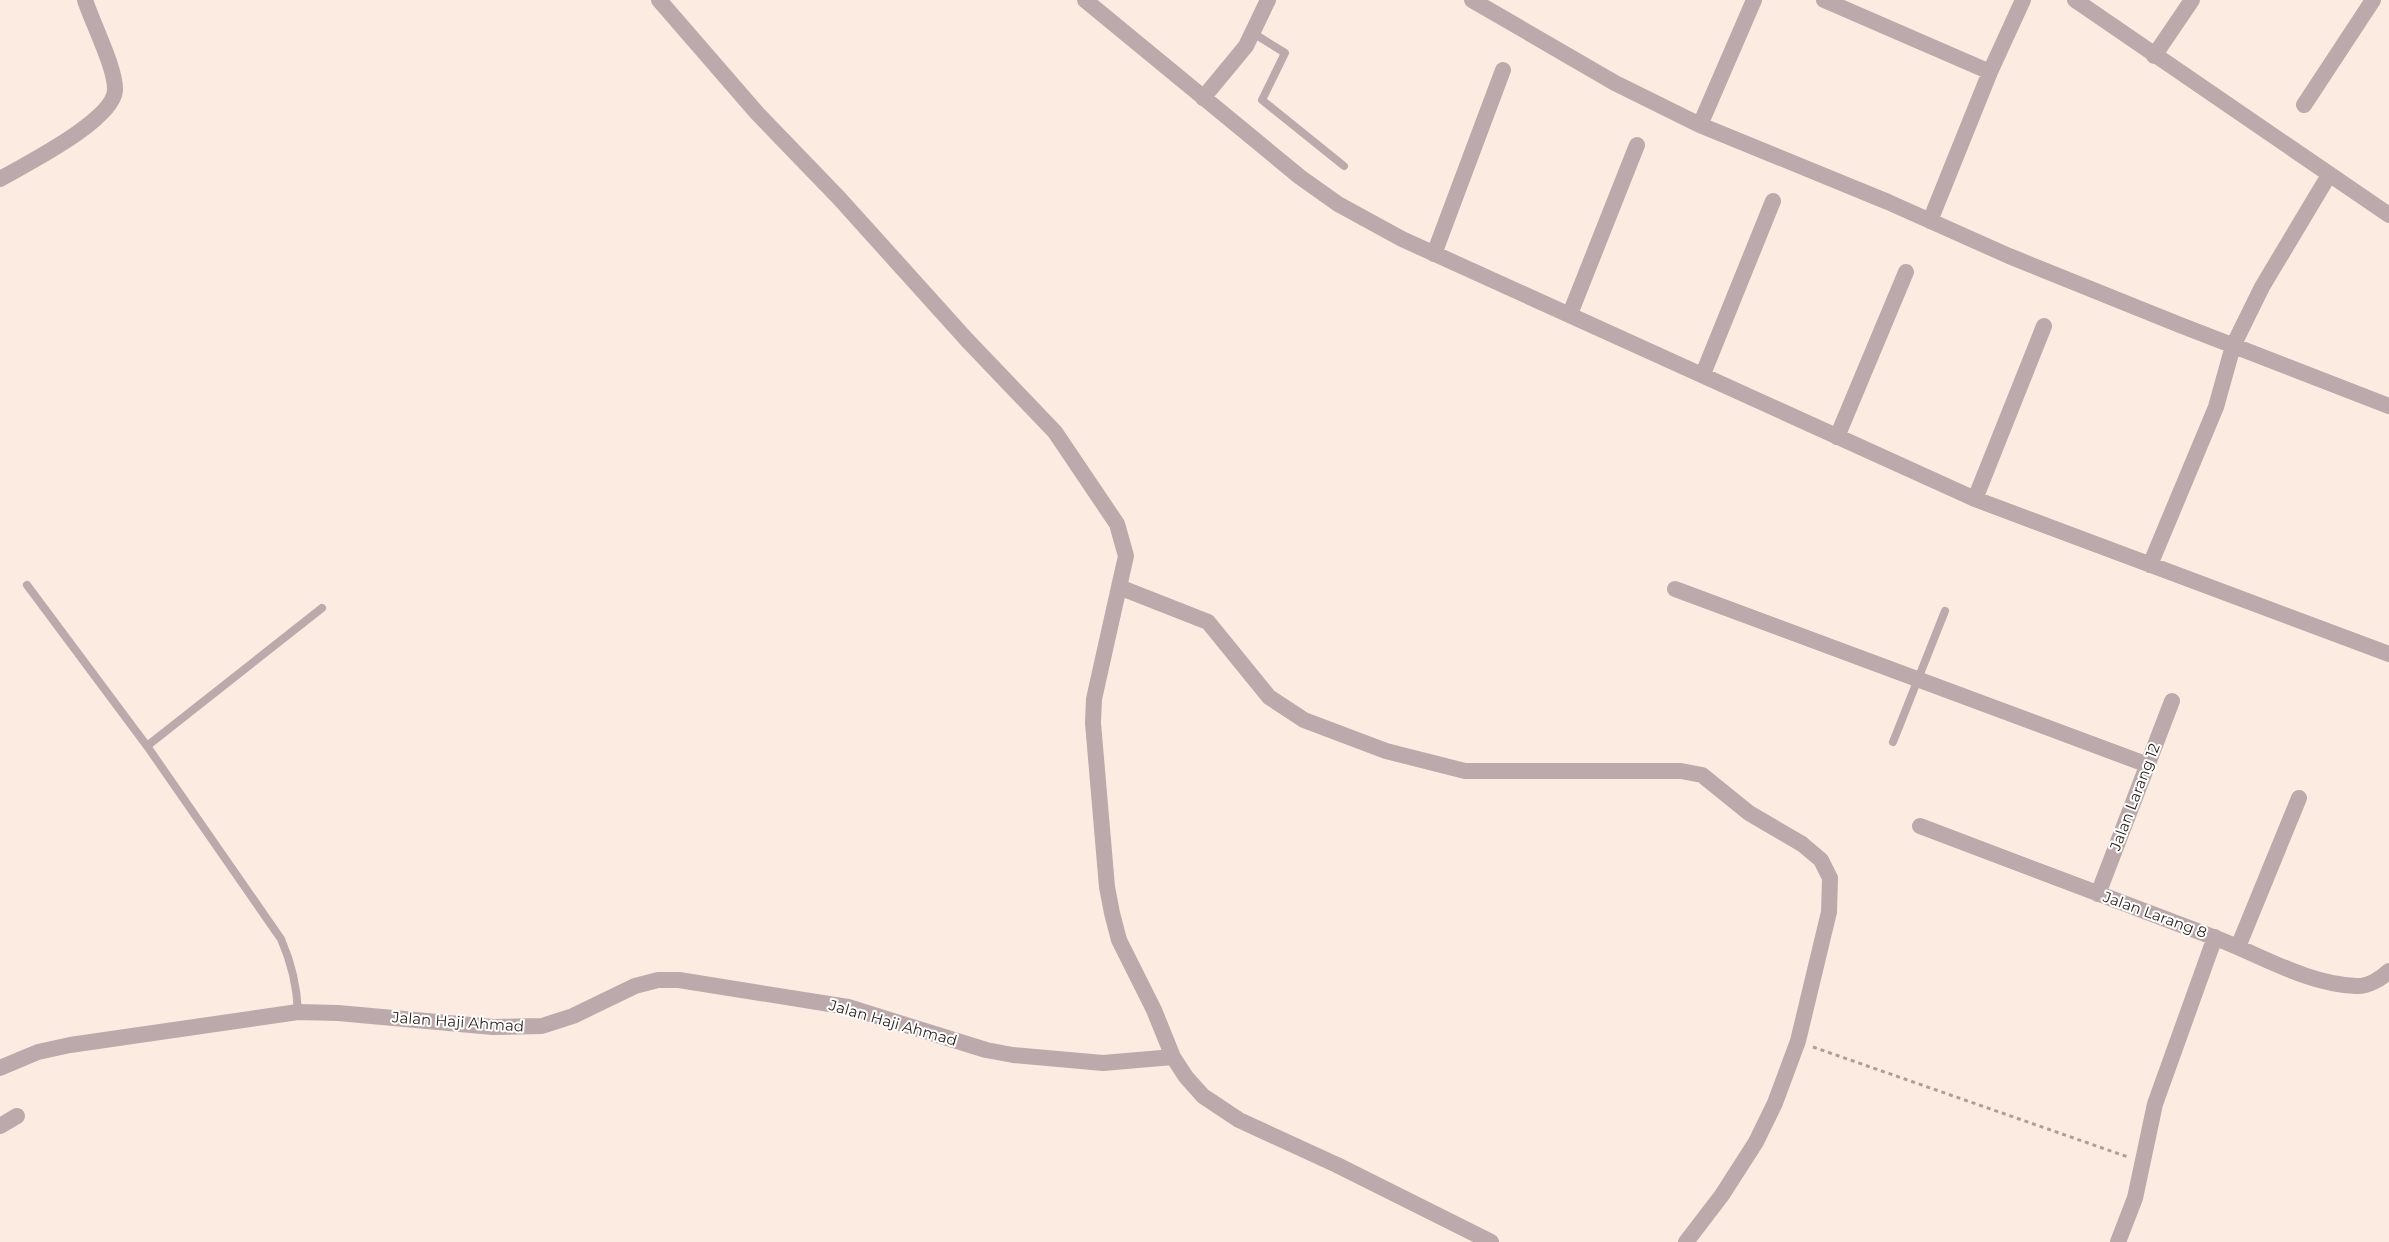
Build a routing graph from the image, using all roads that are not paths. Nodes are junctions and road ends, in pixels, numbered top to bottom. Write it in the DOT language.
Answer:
graph roads {
  1 [pos="85,0"];
  2 [pos="659,0"];
  3 [pos="1085,0"];
  4 [pos="1268,0"];
  5 [pos="1472,0"];
  6 [pos="1754,0"];
  7 [pos="1824,0"];
  8 [pos="2023,0"];
  9 [pos="2075,0"];
  10 [pos="2192,0"];
  11 [pos="2373,0"];
  12 [pos="1253,33"];
  13 [pos="2154,56"];
  14 [pos="1503,70"];
  15 [pos="1990,72"];
  16 [pos="1204,98"];
  17 [pos="2304,105"];
  18 [pos="1700,125"];
  19 [pos="1637,145"];
  20 [pos="1344,166"];
  21 [pos="2329,176"];
  22 [pos="0,179"];
  23 [pos="1774,200"];
  24 [pos="2389,215"];
  25 [pos="1930,221"];
  26 [pos="1434,254"];
  27 [pos="1906,272"];
  28 [pos="1570,314"];
  29 [pos="2044,326"];
  30 [pos="2233,346"];
  31 [pos="1703,374"];
  32 [pos="2389,406"];
  33 [pos="1838,437"];
  34 [pos="1975,498"];
  35 [pos="2150,565"];
  36 [pos="27,586"];
  37 [pos="1119,587"];
  38 [pos="1674,589"];
  39 [pos="322,608"];
  40 [pos="1945,611"];
  41 [pos="2389,654"];
  42 [pos="1918,679"];
  43 [pos="2172,701"];
  44 [pos="1893,742"];
  45 [pos="148,746"];
  46 [pos="2148,765"];
  47 [pos="2299,798"];
  48 [pos="1920,826"];
  49 [pos="2098,894"];
  50 [pos="2215,937"];
  51 [pos="2238,947"];
  52 [pos="2389,971"];
  53 [pos="298,1012"];
  54 [pos="1173,1057"];
  55 [pos="0,1068"];
  56 [pos="17,1116"];
  57 [pos="0,1126"];
  58 [pos="1491,1242"];
  59 [pos="1686,1242"];
  60 [pos="2118,1242"];
  1 -- 22 [label="street"];
  2 -- 37 [label="street"];
  3 -- 16 [label="street"];
  4 -- 12 [label="street"];
  5 -- 18 [label="street"];
  6 -- 18 [label="street"];
  7 -- 15 [label="street"];
  8 -- 15 [label="street"];
  9 -- 13 [label="street"];
  10 -- 13 [label="street"];
  11 -- 17 [label="street"];
  12 -- 16 [label="street"];
  12 -- 20 [label="lane"];
  13 -- 21 [label="street"];
  14 -- 26 [label="street"];
  15 -- 25 [label="street"];
  16 -- 26 [label="street"];
  18 -- 25 [label="street"];
  19 -- 28 [label="street"];
  21 -- 24 [label="street"];
  21 -- 30 [label="street"];
  23 -- 31 [label="street"];
  25 -- 30 [label="street"];
  26 -- 28 [label="street"];
  27 -- 33 [label="street"];
  28 -- 31 [label="street"];
  29 -- 34 [label="street"];
  30 -- 32 [label="street"];
  30 -- 35 [label="street"];
  31 -- 33 [label="street"];
  33 -- 34 [label="street"];
  34 -- 35 [label="street"];
  35 -- 41 [label="street"];
  36 -- 45 [label="lane"];
  37 -- 54 [label="street"];
  37 -- 59 [label="street"];
  38 -- 42 [label="street"];
  39 -- 45 [label="lane"];
  40 -- 42 [label="lane"];
  42 -- 44 [label="lane"];
  42 -- 46 [label="street"];
  43 -- 46 [label="street, Jalan Larang 12"];
  45 -- 53 [label="lane"];
  46 -- 49 [label="street, Jalan Larang 12"];
  47 -- 51 [label="street"];
  48 -- 49 [label="street, Jalan Larang 8"];
  49 -- 50 [label="street, Jalan Larang 8"];
  50 -- 51 [label="street, Jalan Larang 8"];
  50 -- 60 [label="street"];
  51 -- 52 [label="street, Jalan Larang 8"];
  53 -- 54 [label="street, Jalan Haji Ahmad"];
  53 -- 55 [label="street, Jalan Haji Ahmad"];
  54 -- 58 [label="street"];
  56 -- 57 [label="street"];
}
